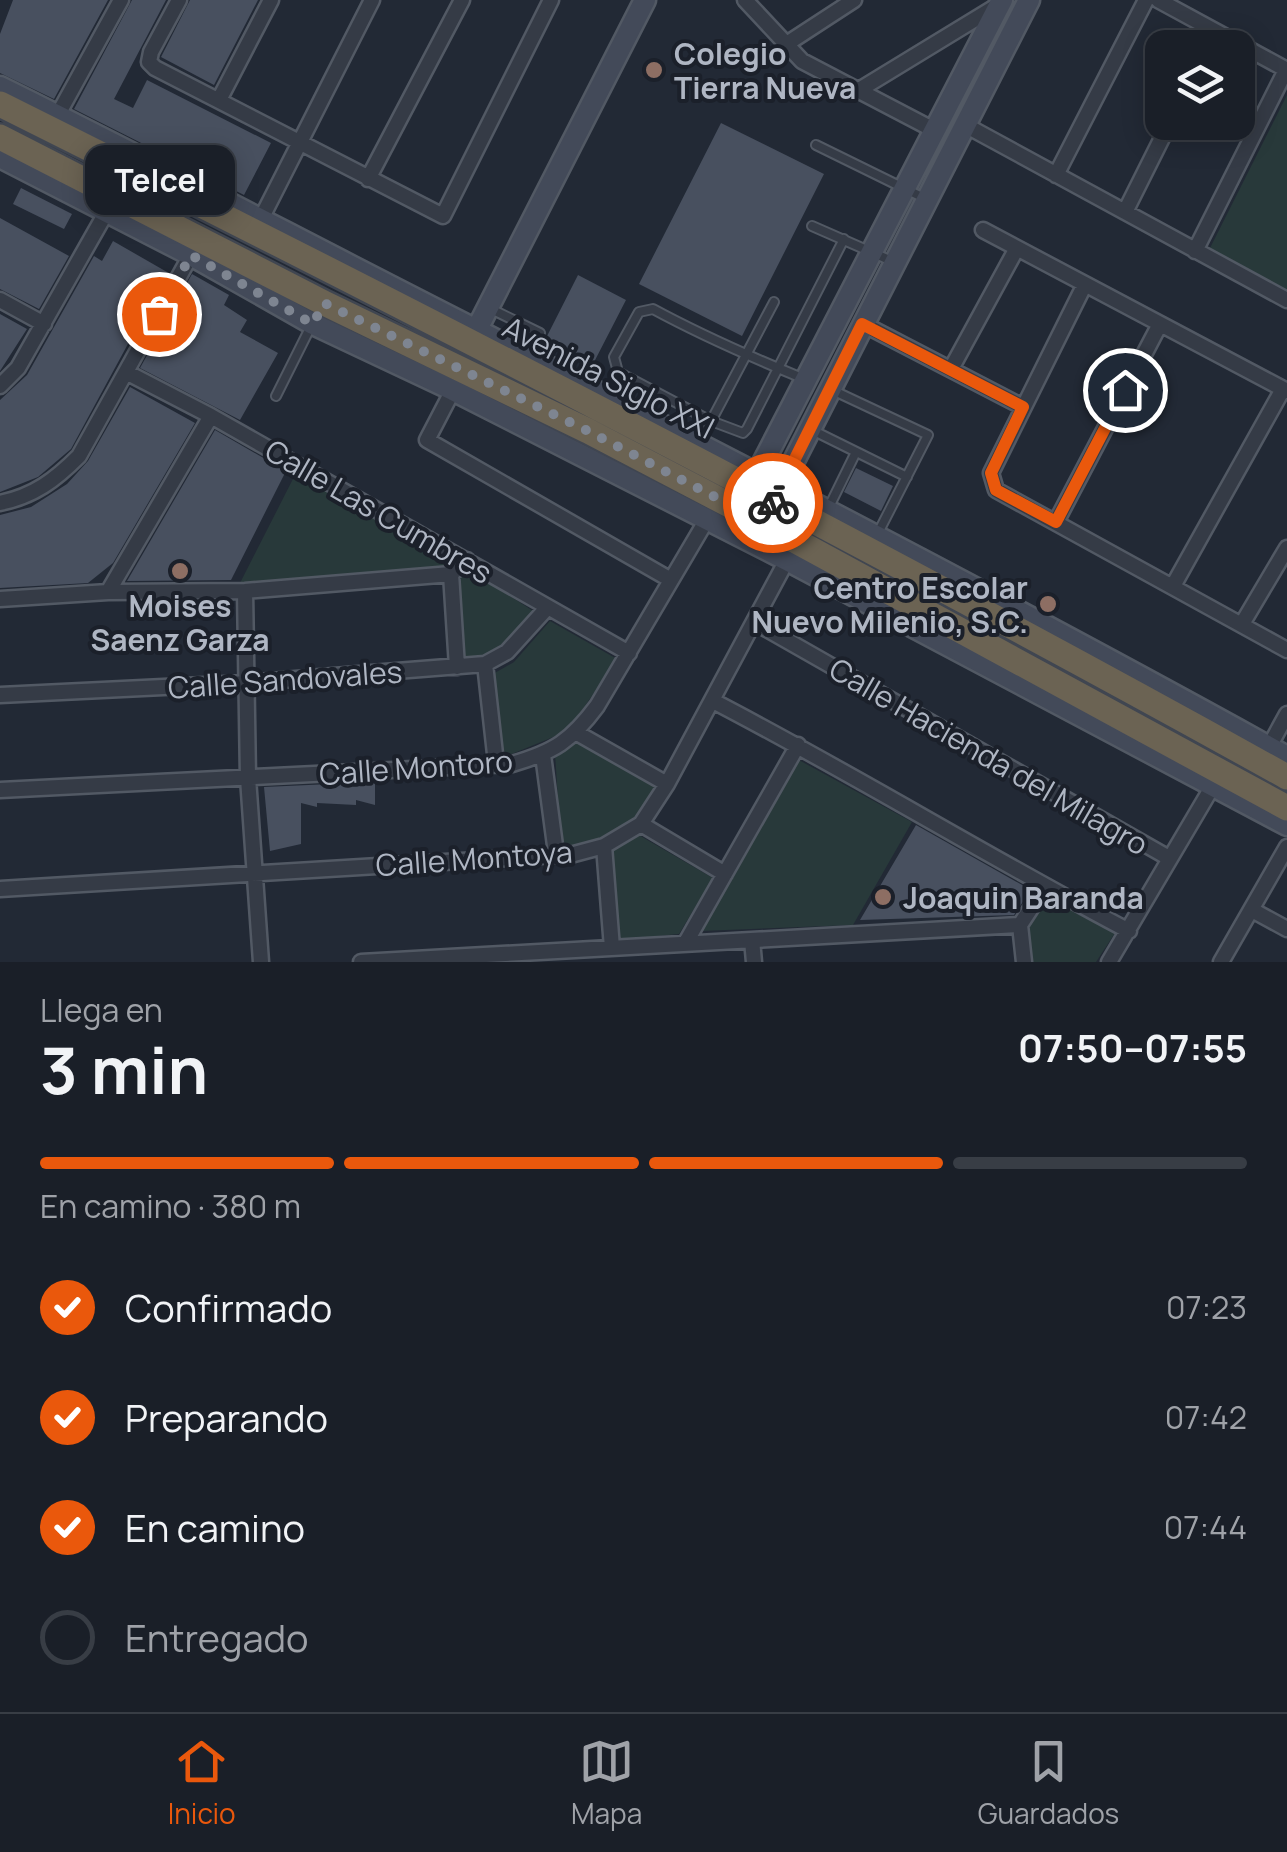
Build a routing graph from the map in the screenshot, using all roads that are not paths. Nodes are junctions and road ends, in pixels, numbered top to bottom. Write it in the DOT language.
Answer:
graph roads {
  1 [pos="121,0"];
  2 [pos="179,0"];
  3 [pos="271,0"];
  4 [pos="372,0"];
  5 [pos="462,0"];
  6 [pos="551,0"];
  7 [pos="744,0"];
  8 [pos="854,0"];
  9 [pos="1029,0"];
  10 [pos="1146,0"];
  11 [pos="1158,0"];
  12 [pos="1001,2"];
  13 [pos="640,3"];
  14 [pos="1212,30"];
  15 [pos="785,46"];
  16 [pos="1255,53"];
  17 [pos="1287,70"];
  18 [pos="0,86"];
  19 [pos="859,90"];
  20 [pos="218,100"];
  21 [pos="0,104"];
  22 [pos="54,122"];
  23 [pos="965,125"];
  24 [pos="934,130"];
  25 [pos="0,136"];
  26 [pos="1161,140"];
  27 [pos="300,143"];
  28 [pos="816,145"];
  29 [pos="0,157"];
  30 [pos="1056,174"];
  31 [pos="368,179"];
  32 [pos="67,180"];
  33 [pos="171,180"];
  34 [pos="904,188"];
  35 [pos="926,199"];
  36 [pos="108,211"];
  37 [pos="1125,212"];
  38 [pos="260,219"];
  39 [pos="812,226"];
  40 [pos="983,230"];
  41 [pos="844,239"];
  42 [pos="1018,248"];
  43 [pos="1195,250"];
  44 [pos="872,252"];
  45 [pos="191,255"];
  46 [pos="894,262"];
  47 [pos="1085,284"];
  48 [pos="0,300"];
  49 [pos="1287,300"];
  50 [pos="774,302"];
  51 [pos="488,308"];
  52 [pos="319,313"];
  53 [pos="44,324"];
  54 [pos="862,324"];
  55 [pos="1160,324"];
  56 [pos="476,330"];
  57 [pos="745,354"];
  58 [pos="528,356"];
  59 [pos="776,367"];
  60 [pos="951,368"];
  61 [pos="126,372"];
  62 [pos="806,379"];
  63 [pos="0,386"];
  64 [pos="453,390"];
  65 [pos="830,390"];
  66 [pos="1285,390"];
  67 [pos="276,396"];
  68 [pos="489,396"];
  69 [pos="1023,407"];
  70 [pos="211,416"];
  71 [pos="711,421"];
  72 [pos="810,429"];
  73 [pos="778,435"];
  74 [pos="700,442"];
  75 [pos="856,452"];
  76 [pos="797,455"];
  77 [pos="728,457"];
  78 [pos="907,477"];
  79 [pos="755,480"];
  80 [pos="778,492"];
  81 [pos="0,503"];
  82 [pos="826,508"];
  83 [pos="739,510"];
  84 [pos="706,521"];
  85 [pos="763,522"];
  86 [pos="1056,522"];
  87 [pos="877,535"];
  88 [pos="1287,548"];
  89 [pos="468,560"];
  90 [pos="787,560"];
  91 [pos="451,574"];
  92 [pos="671,580"];
  93 [pos="1173,586"];
  94 [pos="244,591"];
  95 [pos="108,592"];
  96 [pos="0,599"];
  97 [pos="915,603"];
  98 [pos="548,608"];
  99 [pos="1026,622"];
  100 [pos="756,623"];
  101 [pos="1242,624"];
  102 [pos="1287,650"];
  103 [pos="629,654"];
  104 [pos="485,664"];
  105 [pos="457,667"];
  106 [pos="246,683"];
  107 [pos="0,695"];
  108 [pos="713,701"];
  109 [pos="1287,714"];
  110 [pos="577,733"];
  111 [pos="1143,737"];
  112 [pos="798,745"];
  113 [pos="1278,752"];
  114 [pos="543,755"];
  115 [pos="496,764"];
  116 [pos="248,778"];
  117 [pos="1287,778"];
  118 [pos="666,784"];
  119 [pos="1214,784"];
  120 [pos="0,790"];
  121 [pos="1287,808"];
  122 [pos="641,824"];
  123 [pos="1287,825"];
  124 [pos="604,846"];
  125 [pos="1287,847"];
  126 [pos="556,852"];
  127 [pos="1169,858"];
  128 [pos="254,873"];
  129 [pos="725,874"];
  130 [pos="1045,887"];
  131 [pos="0,888"];
  132 [pos="1252,910"];
  133 [pos="1020,925"];
  134 [pos="1287,928"];
  135 [pos="1128,931"];
  136 [pos="752,940"];
  137 [pos="685,944"];
  138 [pos="612,948"];
  139 [pos="261,962"];
  140 [pos="361,962"];
  141 [pos="754,962"];
  142 [pos="1024,962"];
  143 [pos="1109,962"];
  144 [pos="1222,962"];
  1 -- 22 [label="street"];
  2 -- 20 [label="street"];
  3 -- 20 [label="street"];
  4 -- 27 [label="street"];
  5 -- 31 [label="street"];
  6 -- 31 [label="street"];
  7 -- 15 [label="street"];
  8 -- 15 [label="street"];
  9 -- 23 [label="street"];
  10 -- 30 [label="street"];
  11 -- 14 [label="street"];
  12 -- 19 [label="street"];
  12 -- 24 [label="street"];
  13 -- 51 [label="street"];
  15 -- 19 [label="street"];
  16 -- 17 [label="street"];
  17 -- 43 [label="street"];
  18 -- 22 [label="street, Avenida Siglo XXI"];
  19 -- 24 [label="street"];
  20 -- 27 [label="street"];
  21 -- 22 [label="highway, Avenida Siglo XXI"];
  22 -- 33 [label="highway, Avenida Siglo XXI"];
  23 -- 30 [label="street"];
  23 -- 35 [label="street"];
  24 -- 34 [label="street"];
  25 -- 32 [label="highway, Avenida Siglo XXI"];
  26 -- 37 [label="street"];
  27 -- 31 [label="street"];
  27 -- 38 [label="street"];
  28 -- 34 [label="lane"];
  29 -- 32 [label="street, Avenida Siglo XXI"];
  30 -- 37 [label="street"];
  32 -- 36 [label="street, Avenida Siglo XXI"];
  32 -- 52 [label="highway, Avenida Siglo XXI"];
  33 -- 38 [label="street, Avenida Siglo XXI"];
  33 -- 79 [label="highway, Avenida Siglo XXI"];
  34 -- 35 [label="lane"];
  34 -- 44 [label="street"];
  35 -- 46 [label="street"];
  36 -- 45 [label="street, Avenida Siglo XXI"];
  36 -- 53 [label="street"];
  37 -- 43 [label="street"];
  38 -- 56 [label="street, Avenida Siglo XXI"];
  39 -- 41 [label="lane"];
  40 -- 42 [label="street"];
  41 -- 44 [label="lane"];
  41 -- 59 [label="lane"];
  42 -- 47 [label="street"];
  42 -- 60 [label="street"];
  43 -- 49 [label="street"];
  44 -- 46 [label="lane"];
  44 -- 62 [label="street"];
  45 -- 52 [label="street, Avenida Siglo XXI"];
  45 -- 61 [label="street"];
  46 -- 54 [label="street"];
  47 -- 55 [label="street"];
  47 -- 69 [label="street"];
  48 -- 53 [label="street"];
  50 -- 57 [label="lane"];
  51 -- 56 [label="street"];
  51 -- 58 [label="lane"];
  52 -- 64 [label="street, Avenida Siglo XXI"];
  52 -- 67 [label="lane"];
  52 -- 68 [label="highway, Avenida Siglo XXI"];
  53 -- 63 [label="street"];
  54 -- 60 [label="street"];
  54 -- 65 [label="street"];
  55 -- 66 [label="street"];
  55 -- 86 [label="street"];
  56 -- 58 [label="street, Avenida Siglo XXI"];
  57 -- 59 [label="lane"];
  57 -- 71 [label="lane"];
  57 -- 71 [label="lane"];
  58 -- 74 [label="street, Avenida Siglo XXI"];
  59 -- 62 [label="lane"];
  59 -- 71 [label="lane"];
  60 -- 69 [label="street"];
  61 -- 70 [label="street, Calle Las Cumbres"];
  61 -- 81 [label="street"];
  62 -- 73 [label="street"];
  64 -- 68 [label="street, Avenida Siglo XXI"];
  64 -- 92 [label="street"];
  65 -- 72 [label="street"];
  65 -- 78 [label="lane"];
  66 -- 93 [label="street"];
  68 -- 83 [label="highway, Avenida Siglo XXI"];
  68 -- 84 [label="street, Avenida Siglo XXI"];
  69 -- 86 [label="street"];
  70 -- 89 [label="street, Calle Las Cumbres"];
  70 -- 95 [label="street"];
  71 -- 74 [label="lane"];
  72 -- 75 [label="lane"];
  72 -- 76 [label="street"];
  73 -- 77 [label="street"];
  73 -- 79 [label="street"];
  74 -- 77 [label="street, Avenida Siglo XXI"];
  75 -- 78 [label="lane"];
  75 -- 82 [label="lane"];
  76 -- 80 [label="street"];
  76 -- 82 [label="street"];
  77 -- 79 [label="street, Avenida Siglo XXI"];
  78 -- 87 [label="lane"];
  79 -- 80 [label="highway, Avenida Siglo XXI"];
  79 -- 83 [label="street"];
  80 -- 82 [label="street, Avenida Siglo XXI"];
  80 -- 85 [label="street"];
  80 -- 97 [label="highway, Avenida Siglo XXI"];
  82 -- 87 [label="street, Avenida Siglo XXI"];
  83 -- 85 [label="highway, Avenida Siglo XXI"];
  84 -- 90 [label="street, Avenida Siglo XXI"];
  84 -- 92 [label="street, Calle Montoro"];
  85 -- 97 [label="highway, Avenida Siglo XXI"];
  86 -- 93 [label="street"];
  87 -- 97 [label="highway"];
  87 -- 99 [label="street, Avenida Siglo XXI"];
  88 -- 101 [label="street"];
  89 -- 91 [label="street"];
  89 -- 98 [label="street, Calle Las Cumbres"];
  90 -- 97 [label="street, Avenida Siglo XXI"];
  90 -- 100 [label="street, Calle Montoya"];
  91 -- 94 [label="street"];
  91 -- 105 [label="street"];
  92 -- 103 [label="street, Calle Montoro"];
  93 -- 101 [label="street"];
  94 -- 95 [label="street"];
  94 -- 106 [label="street"];
  95 -- 96 [label="street"];
  97 -- 99 [label="highway, Avenida Siglo XXI"];
  97 -- 111 [label="highway, Avenida Siglo XXI"];
  98 -- 103 [label="street, Calle Las Cumbres"];
  98 -- 104 [label="street"];
  99 -- 113 [label="street, Avenida Siglo XXI"];
  99 -- 117 [label="highway, Avenida Siglo XXI"];
  100 -- 108 [label="street, Calle Montoya"];
  100 -- 127 [label="street, Calle Hacienda del Milagro"];
  101 -- 102 [label="street"];
  103 -- 110 [label="street, Calle Montoro"];
  104 -- 105 [label="street, Calle Sandovales"];
  104 -- 115 [label="street"];
  105 -- 106 [label="street, Calle Sandovales"];
  106 -- 107 [label="street, Calle Sandovales"];
  106 -- 116 [label="street"];
  108 -- 112 [label="street"];
  108 -- 118 [label="street, Calle Montoya"];
  109 -- 113 [label="street"];
  110 -- 114 [label="street, Calle Montoro"];
  110 -- 118 [label="street"];
  111 -- 119 [label="street, Avenida Siglo XXI"];
  111 -- 121 [label="highway, Avenida Siglo XXI"];
  112 -- 129 [label="street"];
  112 -- 130 [label="street"];
  114 -- 115 [label="street, Calle Montoro"];
  114 -- 126 [label="street"];
  115 -- 116 [label="street, Calle Montoro"];
  116 -- 120 [label="street, Calle Montoro"];
  116 -- 128 [label="street"];
  118 -- 122 [label="street, Calle Montoya"];
  119 -- 123 [label="street, Avenida Siglo XXI"];
  119 -- 127 [label="street"];
  122 -- 124 [label="street, Calle Montoya"];
  122 -- 129 [label="street"];
  124 -- 126 [label="street, Calle Montoya"];
  124 -- 138 [label="street"];
  125 -- 132 [label="street"];
  126 -- 128 [label="street, Calle Montoya"];
  127 -- 135 [label="street"];
  128 -- 131 [label="street, Calle Montoya"];
  128 -- 139 [label="street"];
  129 -- 137 [label="street"];
  130 -- 133 [label="street"];
  130 -- 135 [label="street"];
  132 -- 134 [label="street"];
  132 -- 144 [label="street"];
  133 -- 136 [label="street"];
  133 -- 142 [label="street"];
  135 -- 143 [label="street"];
  136 -- 137 [label="street"];
  136 -- 141 [label="street"];
  137 -- 138 [label="street"];
  138 -- 140 [label="street"];
}
